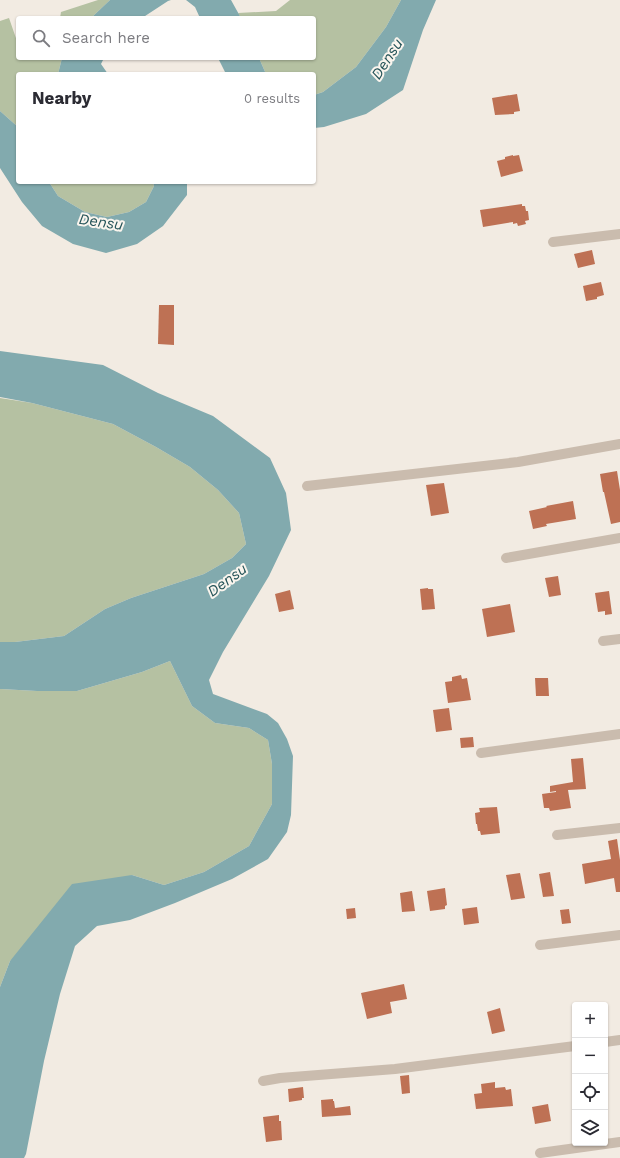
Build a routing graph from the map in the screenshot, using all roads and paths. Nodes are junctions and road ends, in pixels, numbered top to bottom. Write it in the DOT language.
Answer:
graph roads {
  1 [pos="620,234"];
  2 [pos="553,242"];
  3 [pos="620,444"];
  4 [pos="307,486"];
  5 [pos="620,538"];
  6 [pos="506,558"];
  7 [pos="620,639"];
  8 [pos="603,641"];
  9 [pos="620,734"];
  10 [pos="481,753"];
  11 [pos="620,828"];
  12 [pos="557,835"];
  13 [pos="620,935"];
  14 [pos="540,945"];
  15 [pos="620,1040"];
  16 [pos="608,1042"];
  17 [pos="572,1046"];
  18 [pos="263,1081"];
  19 [pos="620,1142"];
  20 [pos="540,1153"];
  1 -- 2 [label="street"];
  3 -- 4 [label="street"];
  5 -- 6 [label="street"];
  7 -- 8 [label="street"];
  9 -- 10 [label="street"];
  11 -- 12 [label="street"];
  13 -- 14 [label="street"];
  15 -- 16 [label="street"];
  17 -- 18 [label="street"];
  19 -- 20 [label="street"];
}
